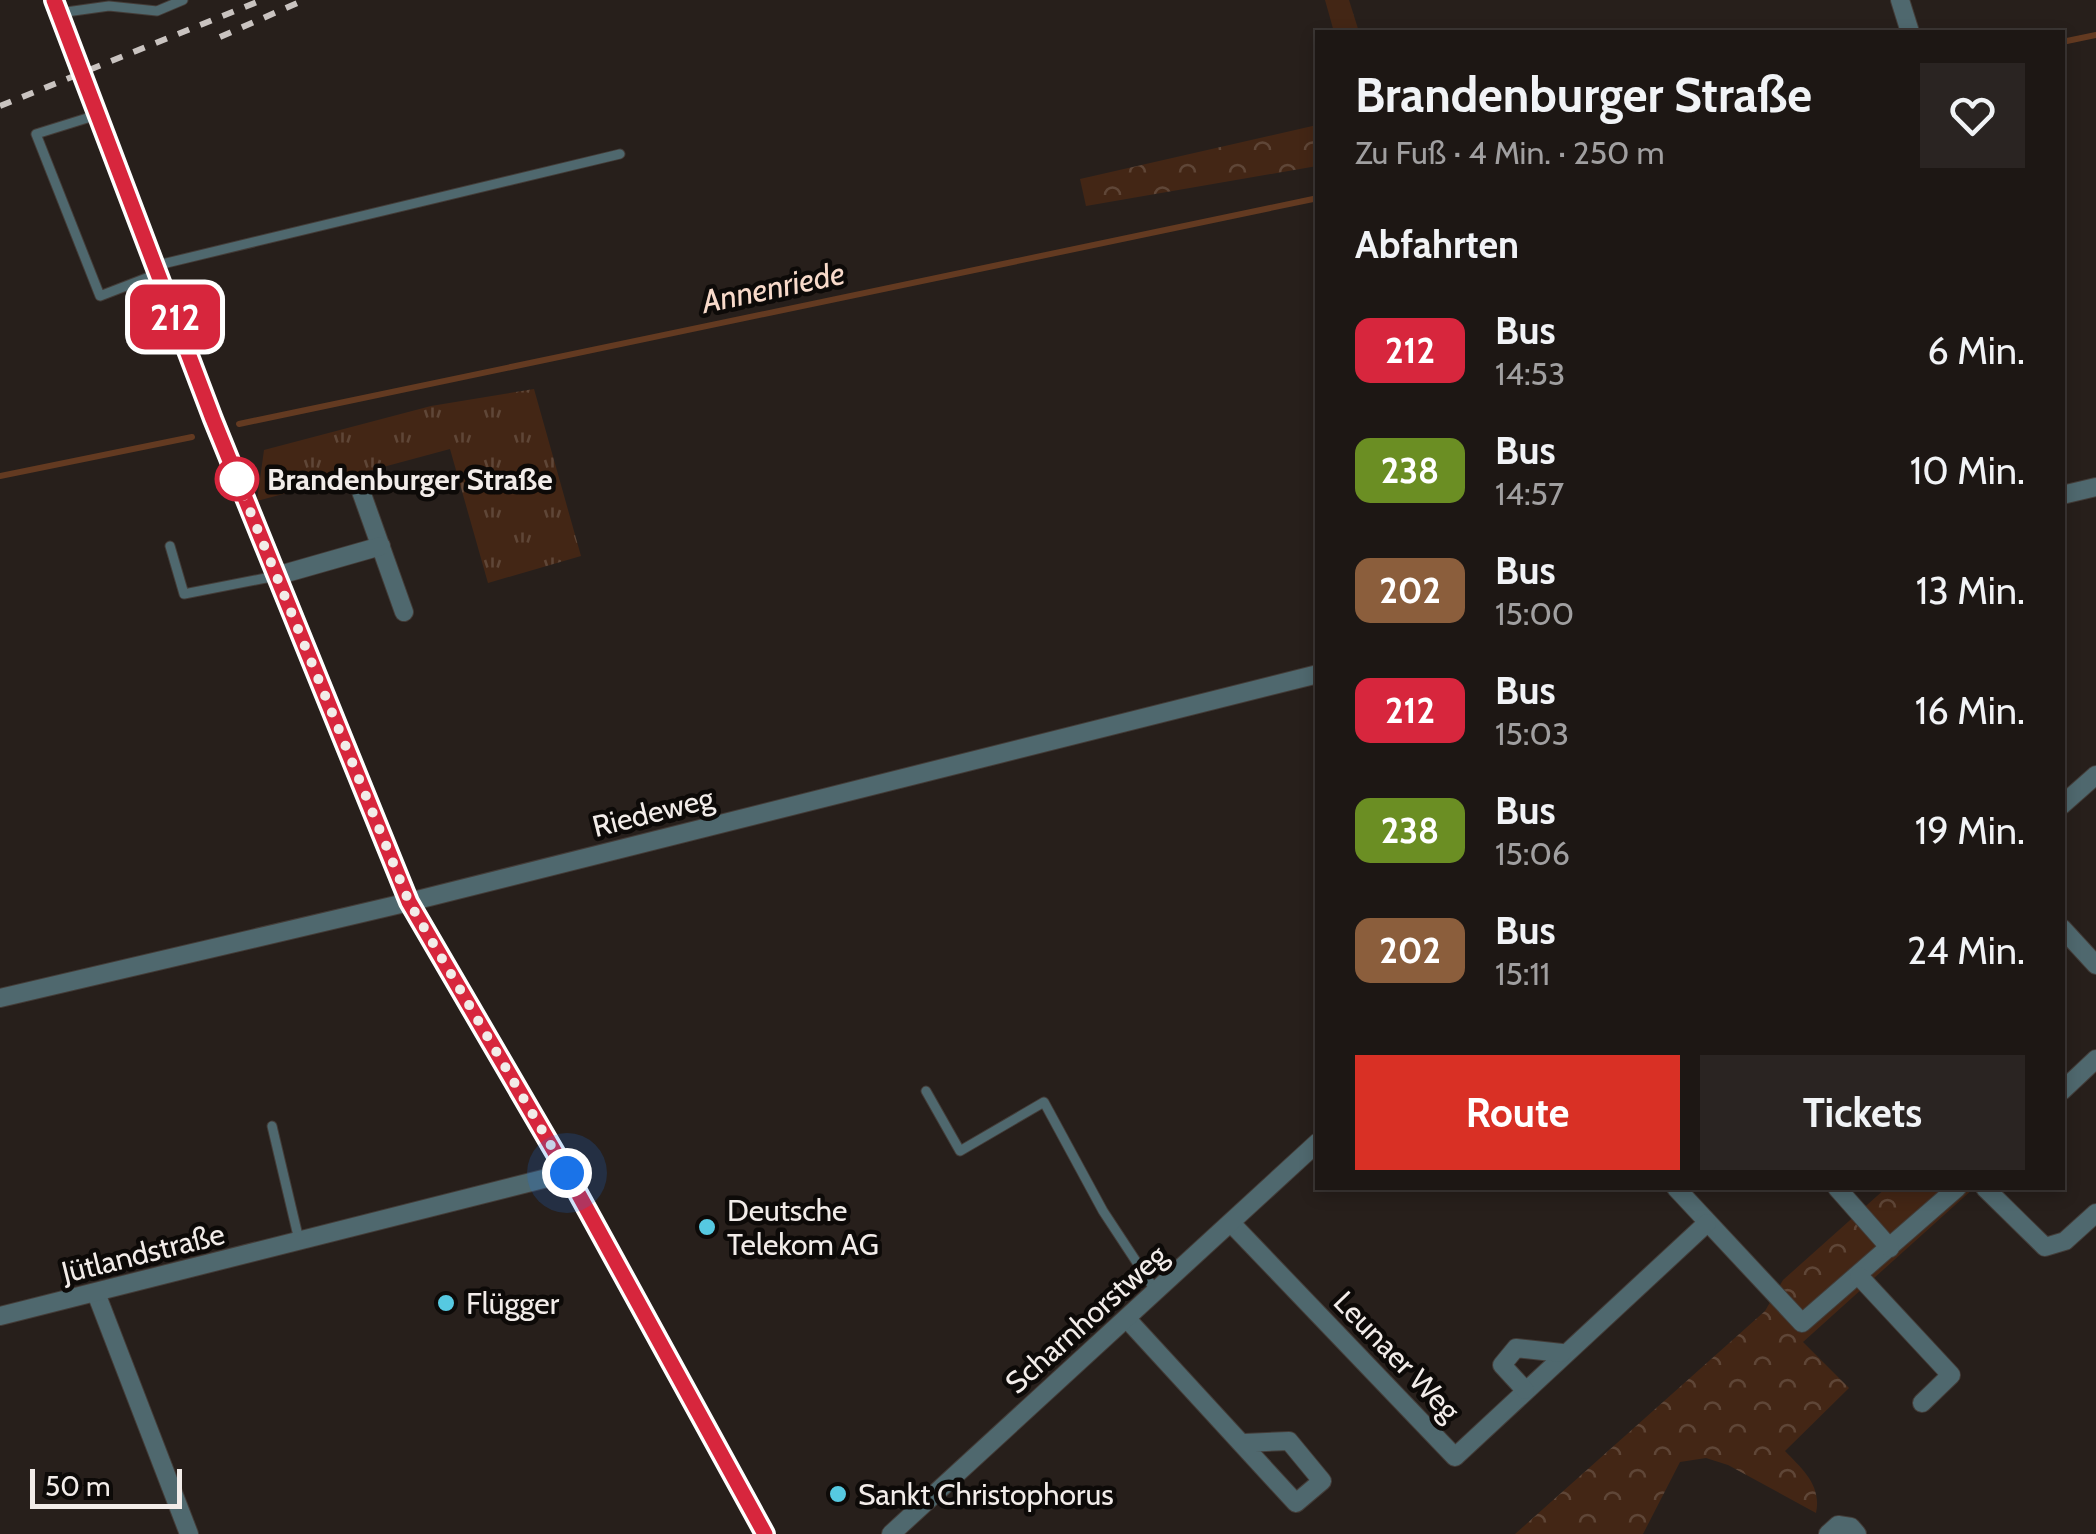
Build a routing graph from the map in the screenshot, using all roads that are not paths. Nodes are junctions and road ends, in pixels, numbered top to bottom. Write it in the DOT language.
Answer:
graph roads {
  1 [pos="183,0"];
  2 [pos="1900,0"];
  3 [pos="56,6"];
  4 [pos="1909,30"];
  5 [pos="96,115"];
  6 [pos="620,154"];
  7 [pos="156,270"];
  8 [pos="358,483"];
  9 [pos="2096,487"];
  10 [pos="2065,494"];
  11 [pos="170,546"];
  12 [pos="380,546"];
  13 [pos="276,576"];
  14 [pos="404,612"];
  15 [pos="1315,675"];
  16 [pos="2096,775"];
  17 [pos="2065,802"];
  18 [pos="409,902"];
  19 [pos="2065,931"];
  20 [pos="2096,965"];
  21 [pos="0,998"];
  22 [pos="2093,1069"];
  23 [pos="2065,1089"];
  24 [pos="926,1091"];
  25 [pos="272,1126"];
  26 [pos="1315,1145"];
  27 [pos="567,1173"];
  28 [pos="1678,1190"];
  29 [pos="1838,1190"];
  30 [pos="1955,1190"];
  31 [pos="1986,1190"];
  32 [pos="2096,1212"];
  33 [pos="1232,1222"];
  34 [pos="1707,1223"];
  35 [pos="300,1243"];
  36 [pos="1890,1248"];
  37 [pos="1859,1276"];
  38 [pos="1157,1292"];
  39 [pos="96,1293"];
  40 [pos="0,1316"];
  41 [pos="1127,1319"];
  42 [pos="1562,1353"];
  43 [pos="1525,1390"];
  44 [pos="1922,1403"];
  45 [pos="1244,1444"];
  46 [pos="188,1534"];
  47 [pos="765,1534"];
  48 [pos="890,1534"];
  49 [pos="1828,1534"];
  50 [pos="1857,1534"];
  1 -- 3 [label="lane"];
  2 -- 4 [label="street"];
  3 -- 5 [label="street"];
  5 -- 7 [label="street"];
  5 -- 7 [label="lane"];
  6 -- 7 [label="lane"];
  7 -- 13 [label="street"];
  8 -- 12 [label="street"];
  9 -- 10 [label="street"];
  11 -- 13 [label="lane"];
  12 -- 13 [label="street"];
  12 -- 14 [label="street"];
  13 -- 18 [label="street"];
  15 -- 18 [label="street, Riedeweg"];
  16 -- 17 [label="street"];
  18 -- 21 [label="street, Riedeweg"];
  18 -- 27 [label="street"];
  19 -- 20 [label="street"];
  22 -- 23 [label="street"];
  24 -- 38 [label="lane"];
  25 -- 35 [label="lane"];
  26 -- 33 [label="street, Scharnhorstweg"];
  27 -- 35 [label="street, Jütlandstraße"];
  27 -- 47 [label="street"];
  28 -- 34 [label="street"];
  29 -- 36 [label="street"];
  30 -- 36 [label="street"];
  31 -- 32 [label="street"];
  33 -- 38 [label="street, Scharnhorstweg"];
  33 -- 43 [label="street, Leunaer Weg"];
  34 -- 37 [label="street"];
  34 -- 42 [label="street, Leunaer Weg"];
  35 -- 39 [label="street, Jütlandstraße"];
  36 -- 37 [label="street"];
  37 -- 44 [label="street"];
  38 -- 41 [label="street, Scharnhorstweg"];
  39 -- 40 [label="street, Jütlandstraße"];
  39 -- 46 [label="street"];
  41 -- 45 [label="street"];
  41 -- 48 [label="street, Scharnhorstweg"];
  42 -- 43 [label="street, Leunaer Weg"];
  42 -- 43 [label="street"];
  49 -- 50 [label="street"];
}
